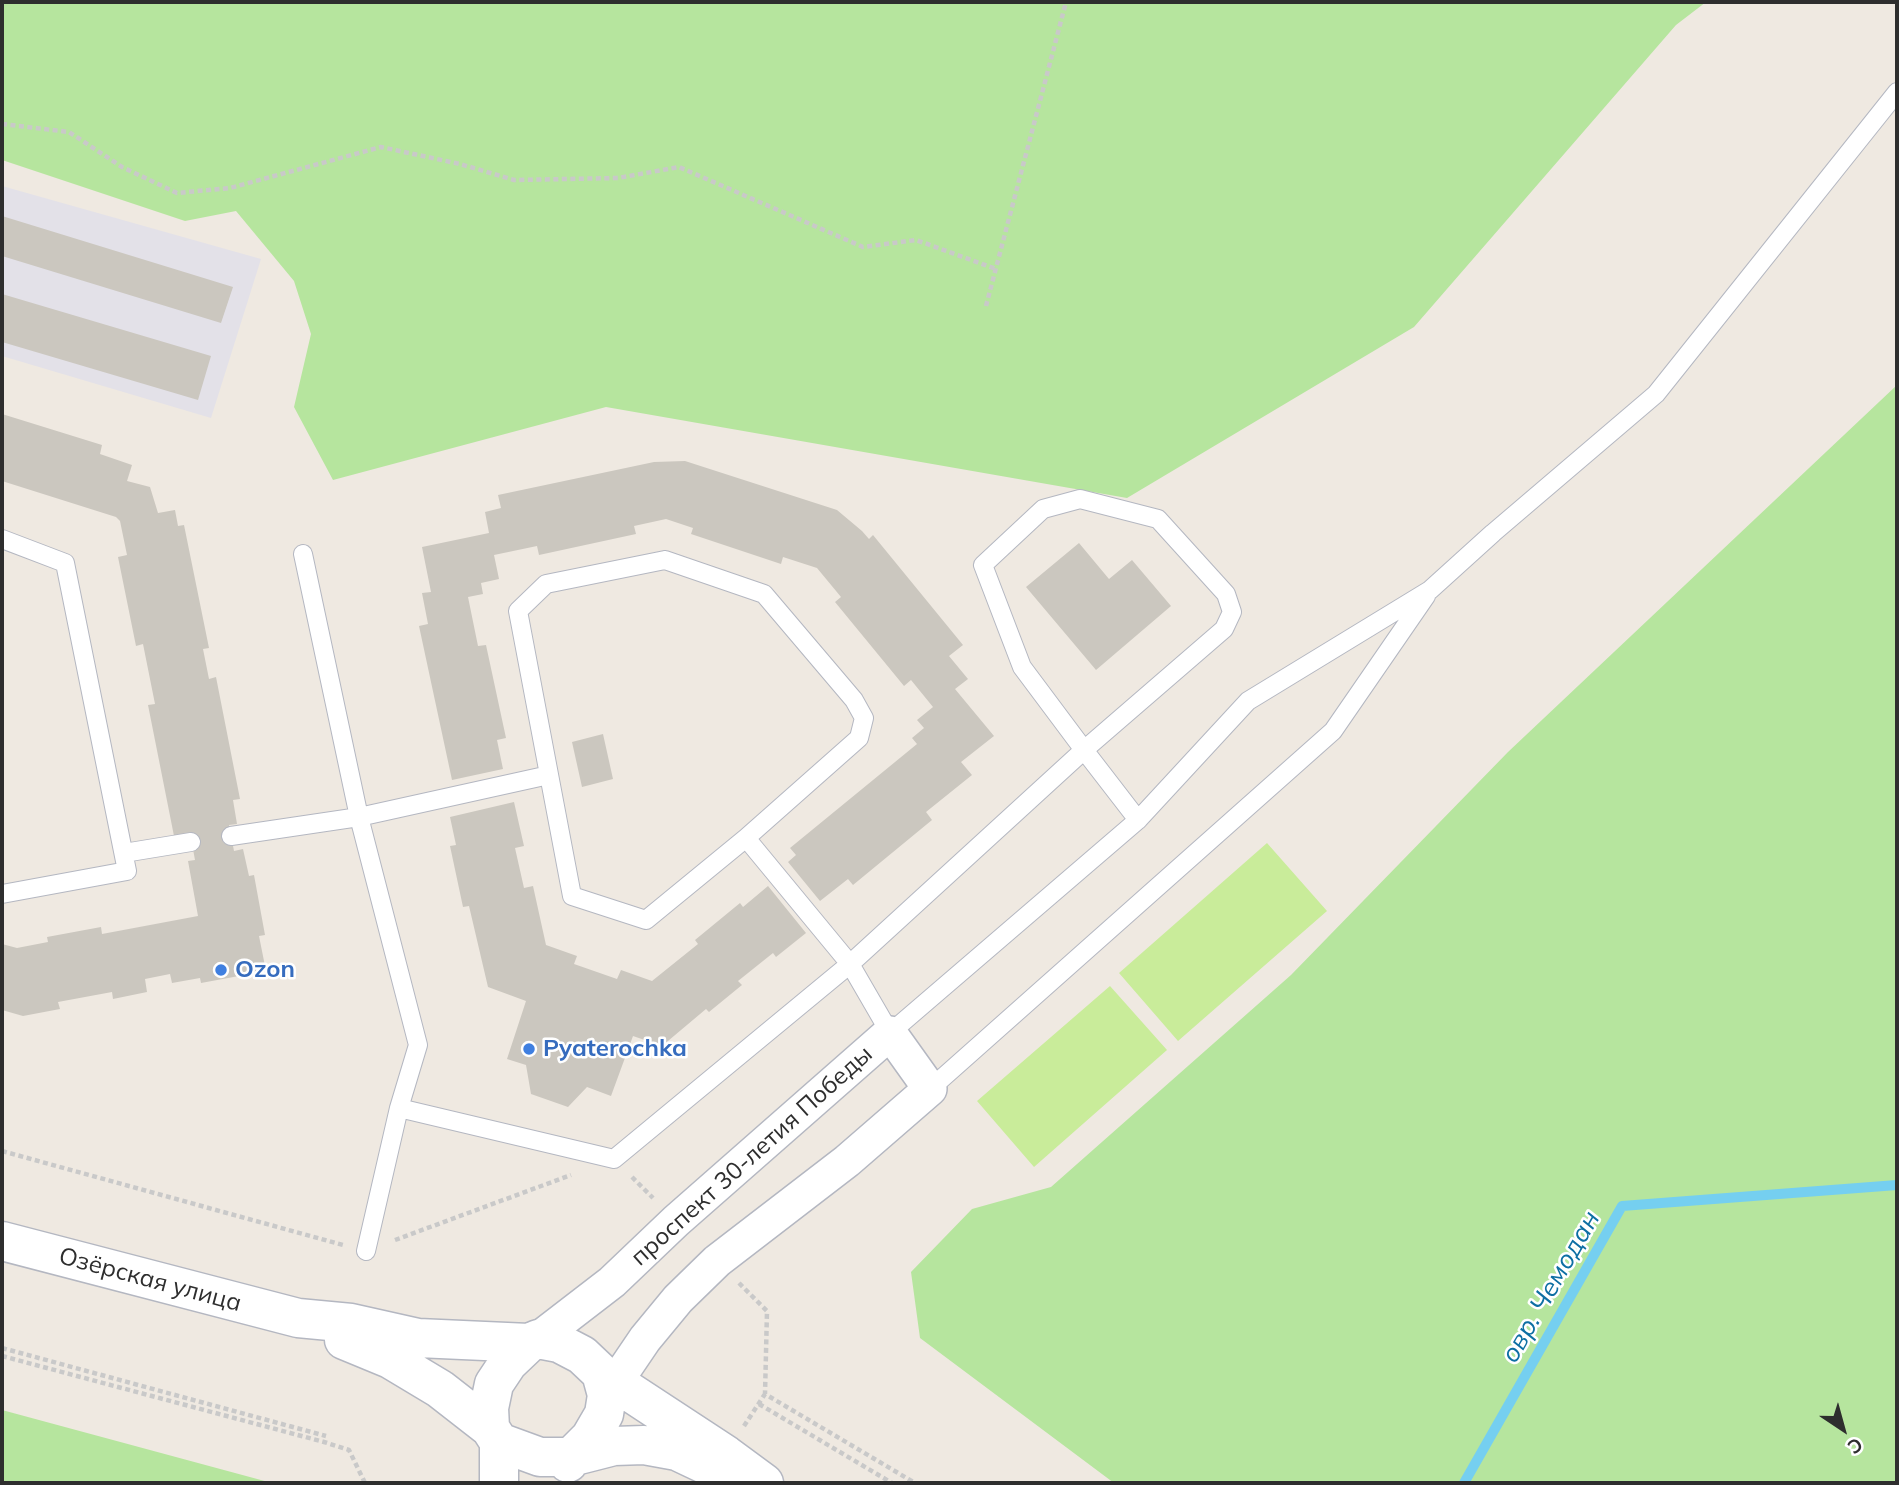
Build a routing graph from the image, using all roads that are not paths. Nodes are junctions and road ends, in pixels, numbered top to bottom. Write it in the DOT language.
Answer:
graph roads {
  1 [pos="1897,92"];
  2 [pos="2,539"];
  3 [pos="303,554"];
  4 [pos="1430,590"];
  5 [pos="1084,750"];
  6 [pos="549,775"];
  7 [pos="359,817"];
  8 [pos="1138,820"];
  9 [pos="231,836"];
  10 [pos="746,838"];
  11 [pos="191,842"];
  12 [pos="124,853"];
  13 [pos="2,894"];
  14 [pos="850,964"];
  15 [pos="890,1033"];
  16 [pos="930,1089"];
  17 [pos="399,1108"];
  18 [pos="2,1241"];
  19 [pos="366,1251"];
  20 [pos="298,1318"];
  21 [pos="533,1341"];
  22 [pos="608,1383"];
  23 [pos="495,1435"];
  24 [pos="564,1470"];
  25 [pos="499,1483"];
  26 [pos="751,1483"];
  27 [pos="764,1483"];
  1 -- 4 [label="lane"];
  2 -- 12 [label="lane"];
  3 -- 7 [label="lane"];
  4 -- 8 [label="lane"];
  4 -- 16 [label="lane"];
  5 -- 5 [label="lane"];
  5 -- 8 [label="lane"];
  5 -- 14 [label="lane"];
  6 -- 7 [label="lane"];
  6 -- 10 [label="lane"];
  6 -- 10 [label="lane"];
  7 -- 9 [label="lane"];
  7 -- 17 [label="lane"];
  8 -- 15 [label="lane"];
  10 -- 14 [label="lane"];
  11 -- 12 [label="lane"];
  12 -- 13 [label="lane"];
  14 -- 15 [label="lane"];
  14 -- 17 [label="lane"];
  15 -- 16 [label="street, проспект 30-летия Победы"];
  15 -- 21 [label="street, проспект 30-летия Победы"];
  16 -- 22 [label="street"];
  17 -- 19 [label="lane"];
  18 -- 20 [label="main road, Озёрская улица"];
  20 -- 21 [label="main road, Озёрская улица"];
  20 -- 23 [label="main road, Озёрская улица"];
  21 -- 22 [label="main road"];
  21 -- 23 [label="main road"];
  22 -- 24 [label="main road"];
  22 -- 27 [label="main road"];
  23 -- 24 [label="main road"];
  23 -- 25 [label="main road"];
  24 -- 26 [label="main road"];
}
